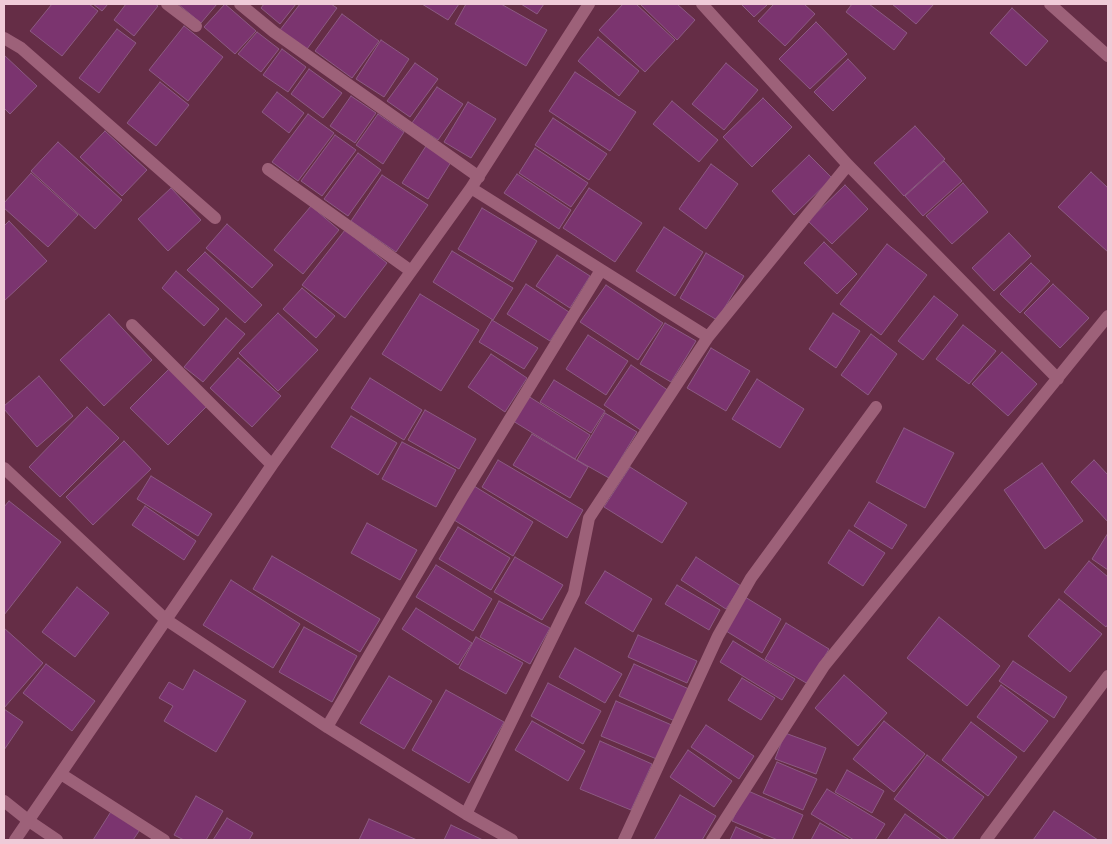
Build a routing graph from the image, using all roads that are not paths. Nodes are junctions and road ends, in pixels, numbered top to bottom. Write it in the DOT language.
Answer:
graph roads {
  1 [pos="167,4"];
  2 [pos="240,4"];
  3 [pos="589,4"];
  4 [pos="702,4"];
  5 [pos="1050,4"];
  6 [pos="196,26"];
  7 [pos="4,38"];
  8 [pos="1108,56"];
  9 [pos="848,165"];
  10 [pos="268,169"];
  11 [pos="479,177"];
  12 [pos="471,188"];
  13 [pos="214,218"];
  14 [pos="601,270"];
  15 [pos="411,271"];
  16 [pos="1108,316"];
  17 [pos="132,326"];
  18 [pos="708,337"];
  19 [pos="1058,378"];
  20 [pos="876,407"];
  21 [pos="272,465"];
  22 [pos="4,468"];
  23 [pos="165,619"];
  24 [pos="1108,676"];
  25 [pos="327,727"];
  26 [pos="61,774"];
  27 [pos="4,801"];
  28 [pos="466,814"];
  29 [pos="29,821"];
  30 [pos="15,840"];
  31 [pos="57,840"];
  32 [pos="164,840"];
  33 [pos="512,840"];
  34 [pos="624,840"];
  35 [pos="712,840"];
  36 [pos="986,840"];
  1 -- 6 [label="street"];
  2 -- 11 [label="street"];
  3 -- 11 [label="street"];
  4 -- 9 [label="street"];
  5 -- 8 [label="street"];
  7 -- 13 [label="street"];
  9 -- 18 [label="street"];
  9 -- 19 [label="street"];
  10 -- 15 [label="street"];
  11 -- 12 [label="street"];
  12 -- 14 [label="street"];
  12 -- 15 [label="street"];
  14 -- 18 [label="street"];
  14 -- 25 [label="street"];
  15 -- 21 [label="street"];
  16 -- 19 [label="street"];
  17 -- 21 [label="street"];
  18 -- 28 [label="street"];
  19 -- 35 [label="street"];
  20 -- 34 [label="street"];
  21 -- 23 [label="street"];
  22 -- 23 [label="street"];
  23 -- 25 [label="street"];
  23 -- 26 [label="street"];
  24 -- 36 [label="street"];
  25 -- 28 [label="street"];
  26 -- 29 [label="street"];
  26 -- 32 [label="street"];
  27 -- 29 [label="street"];
  28 -- 33 [label="street"];
  29 -- 30 [label="street"];
  29 -- 31 [label="street"];
}
